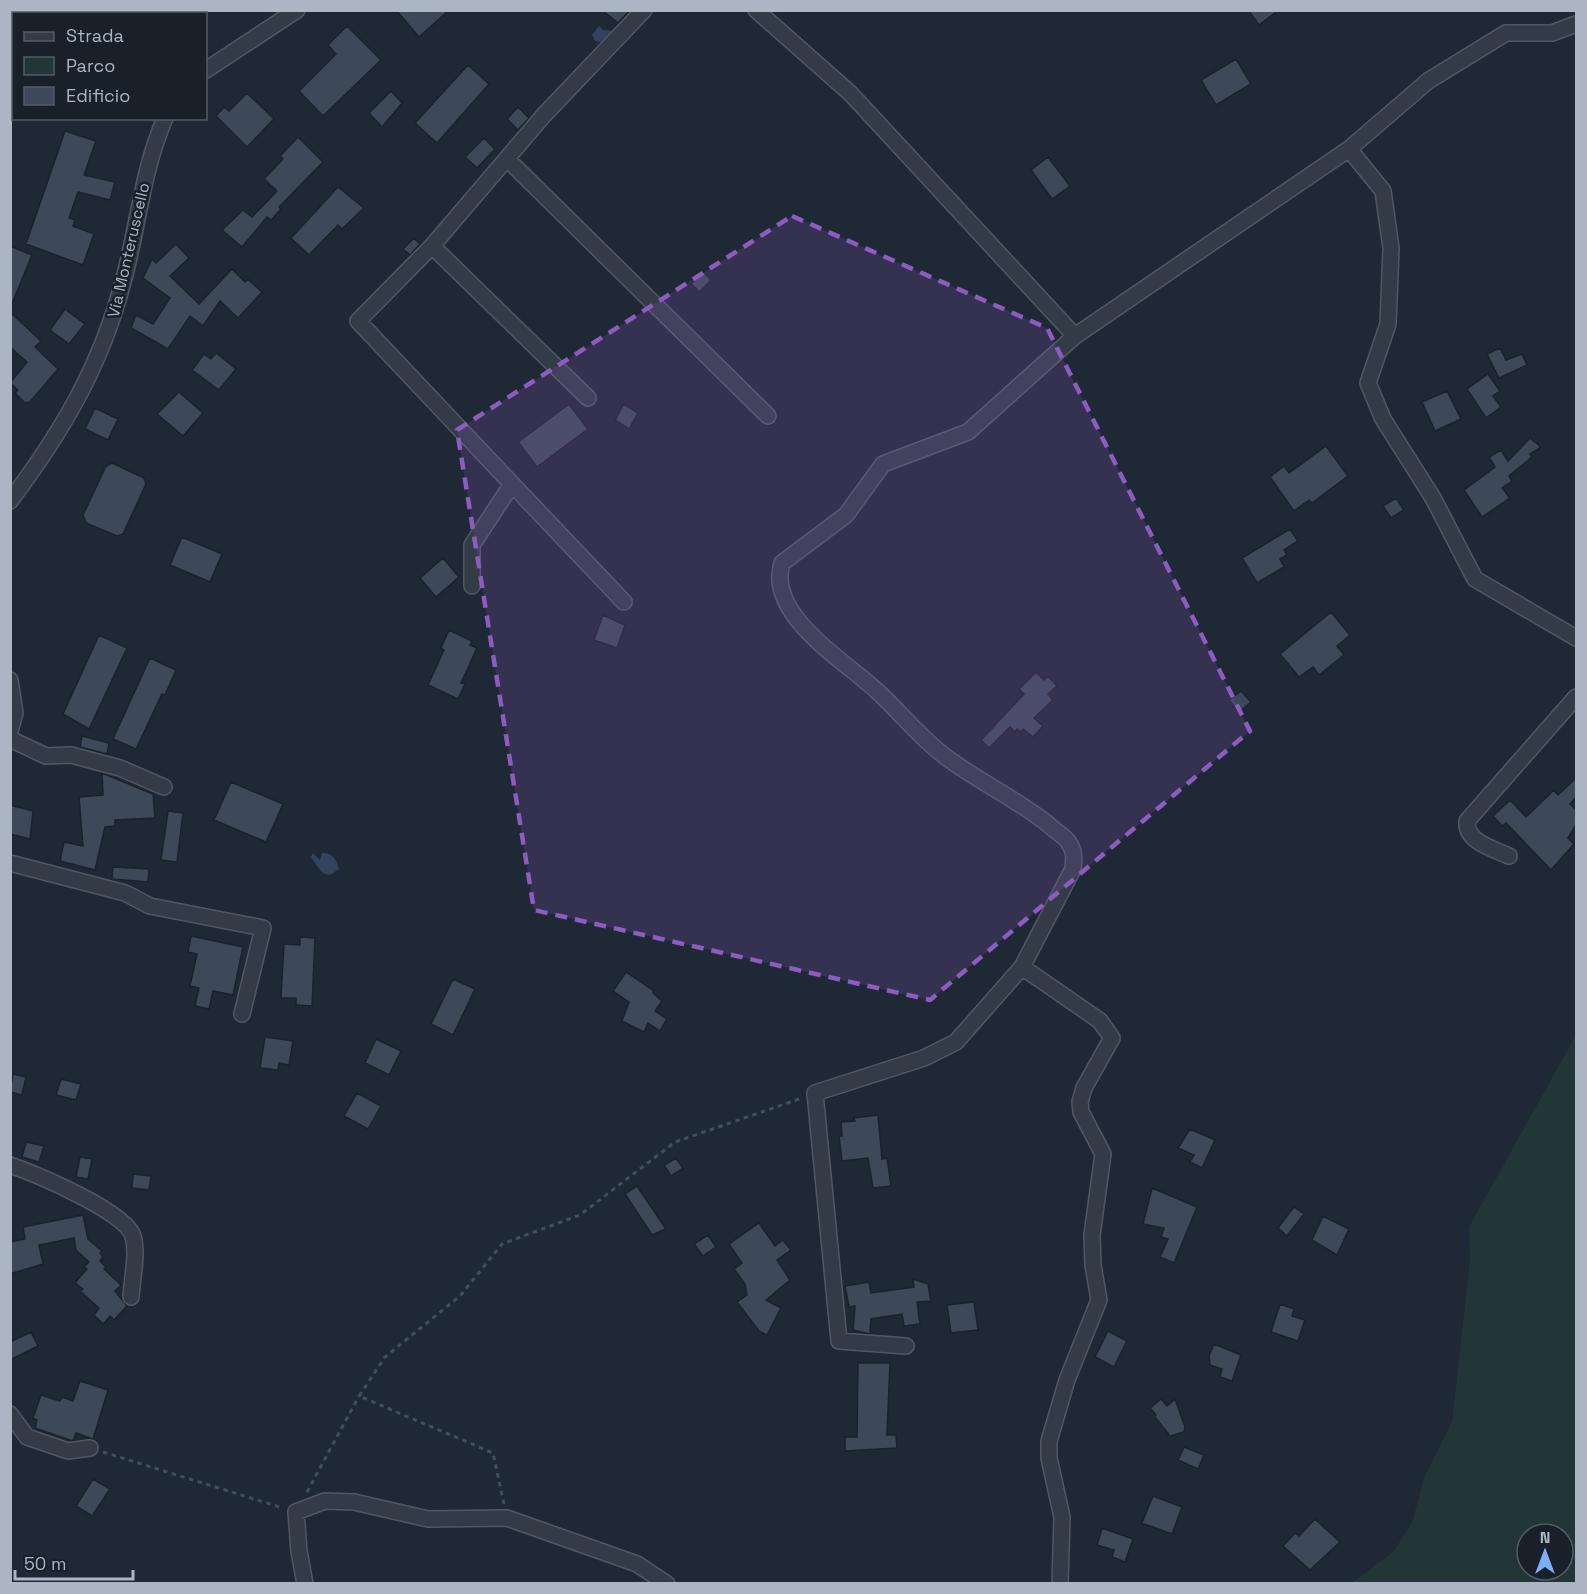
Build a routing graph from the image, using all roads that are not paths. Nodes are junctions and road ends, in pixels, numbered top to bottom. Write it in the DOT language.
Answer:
graph roads {
  1 [pos="297,10"];
  2 [pos="644,10"];
  3 [pos="756,10"];
  4 [pos="1576,24"];
  5 [pos="207,69"];
  6 [pos="164,120"];
  7 [pos="1349,149"];
  8 [pos="507,159"];
  9 [pos="432,246"];
  10 [pos="1075,336"];
  11 [pos="588,398"];
  12 [pos="768,416"];
  13 [pos="512,484"];
  14 [pos="10,501"];
  15 [pos="472,586"];
  16 [pos="624,602"];
  17 [pos="1576,639"];
  18 [pos="10,680"];
  19 [pos="1576,697"];
  20 [pos="10,731"];
  21 [pos="10,739"];
  22 [pos="164,787"];
  23 [pos="1509,856"];
  24 [pos="10,863"];
  25 [pos="1022,967"];
  26 [pos="242,1014"];
  27 [pos="10,1165"];
  28 [pos="131,1297"];
  29 [pos="906,1346"];
  30 [pos="10,1414"];
  31 [pos="90,1448"];
  32 [pos="305,1584"];
  33 [pos="668,1584"];
  34 [pos="1060,1584"];
  1 -- 5 [label="street"];
  2 -- 8 [label="street"];
  3 -- 10 [label="street"];
  4 -- 7 [label="street"];
  6 -- 14 [label="street, Via Monteruscello"];
  7 -- 10 [label="street"];
  7 -- 17 [label="street"];
  8 -- 9 [label="street"];
  8 -- 12 [label="street"];
  9 -- 11 [label="street"];
  9 -- 13 [label="street"];
  10 -- 25 [label="street"];
  13 -- 15 [label="street"];
  13 -- 16 [label="street"];
  18 -- 20 [label="street"];
  19 -- 23 [label="street"];
  21 -- 22 [label="street"];
  24 -- 26 [label="street"];
  25 -- 29 [label="street"];
  25 -- 34 [label="street"];
  27 -- 28 [label="street"];
  30 -- 31 [label="street"];
  32 -- 33 [label="street"];
}
